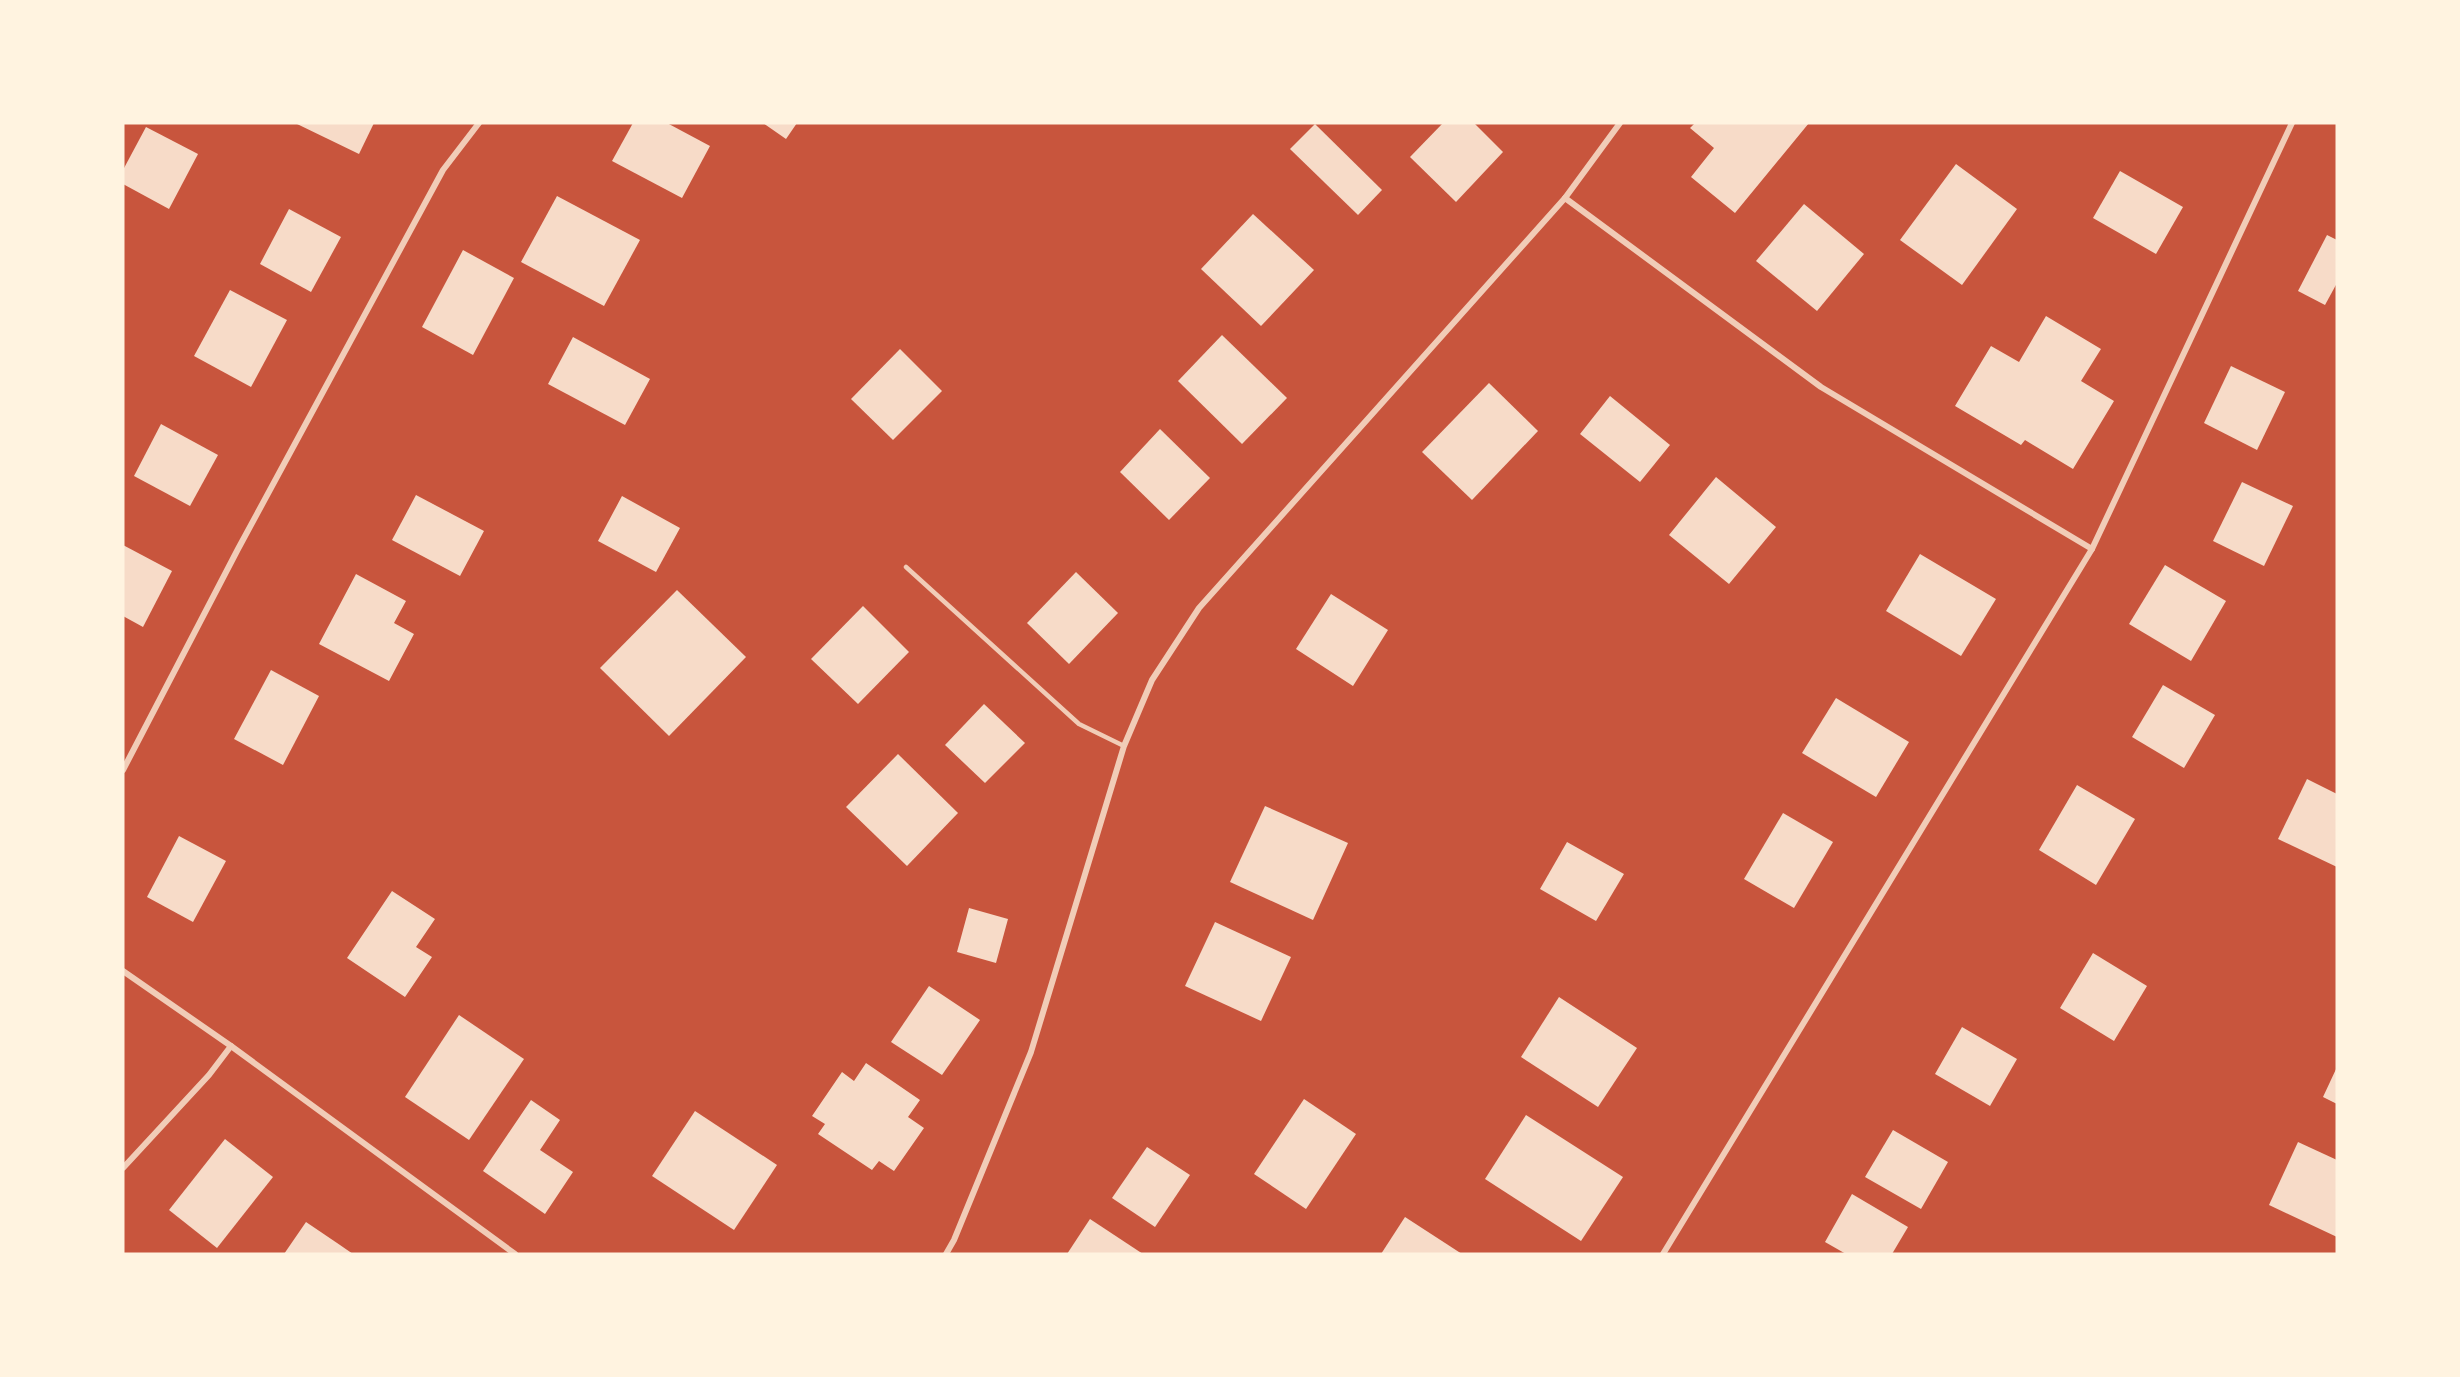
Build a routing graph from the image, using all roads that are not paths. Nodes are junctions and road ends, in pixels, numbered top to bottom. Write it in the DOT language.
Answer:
graph roads {
  1 [pos="479,123"];
  2 [pos="1620,123"];
  3 [pos="2292,123"];
  4 [pos="1565,198"];
  5 [pos="2092,549"];
  6 [pos="906,567"];
  7 [pos="1124,746"];
  8 [pos="123,770"];
  9 [pos="123,971"];
  10 [pos="231,1046"];
  11 [pos="123,1168"];
  12 [pos="514,1254"];
  13 [pos="946,1254"];
  14 [pos="1663,1254"];
  1 -- 8 [label="street"];
  2 -- 4 [label="street"];
  3 -- 5 [label="street"];
  4 -- 5 [label="street"];
  4 -- 7 [label="street"];
  5 -- 14 [label="street"];
  6 -- 7 [label="lane"];
  7 -- 13 [label="street"];
  9 -- 10 [label="street"];
  10 -- 11 [label="street"];
  10 -- 12 [label="street"];
}
